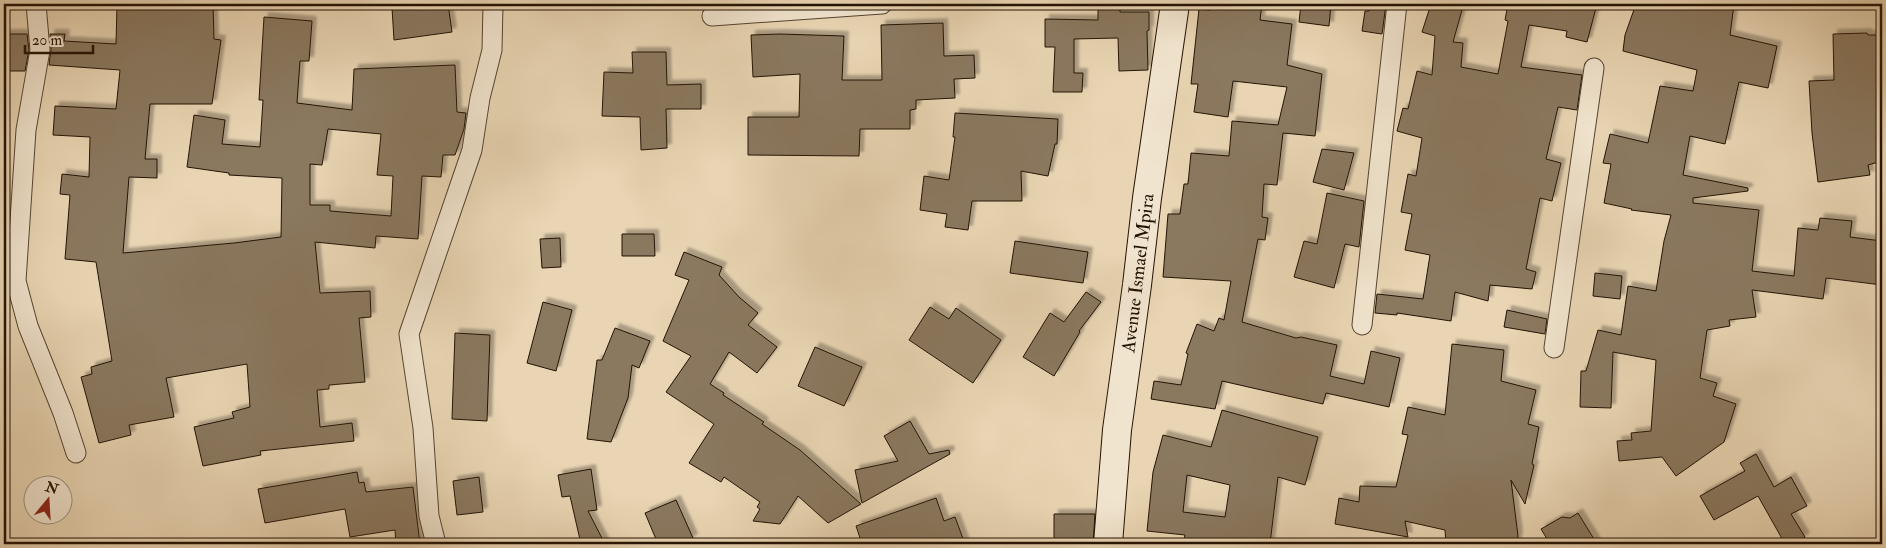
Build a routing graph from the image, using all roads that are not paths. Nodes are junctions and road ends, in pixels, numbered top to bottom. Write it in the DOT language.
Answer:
graph roads {
  1 [pos="36,4"];
  2 [pos="493,4"];
  3 [pos="882,4"];
  4 [pos="1175,4"];
  5 [pos="1397,4"];
  6 [pos="712,16"];
  7 [pos="1594,68"];
  8 [pos="1362,325"];
  9 [pos="1554,348"];
  10 [pos="76,453"];
  11 [pos="436,544"];
  12 [pos="1108,544"];
  1 -- 10 [label="street"];
  2 -- 11 [label="street"];
  3 -- 6 [label="street"];
  4 -- 12 [label="main road, Avenue Ismael Mpira"];
  5 -- 8 [label="street"];
  7 -- 9 [label="street"];
}
